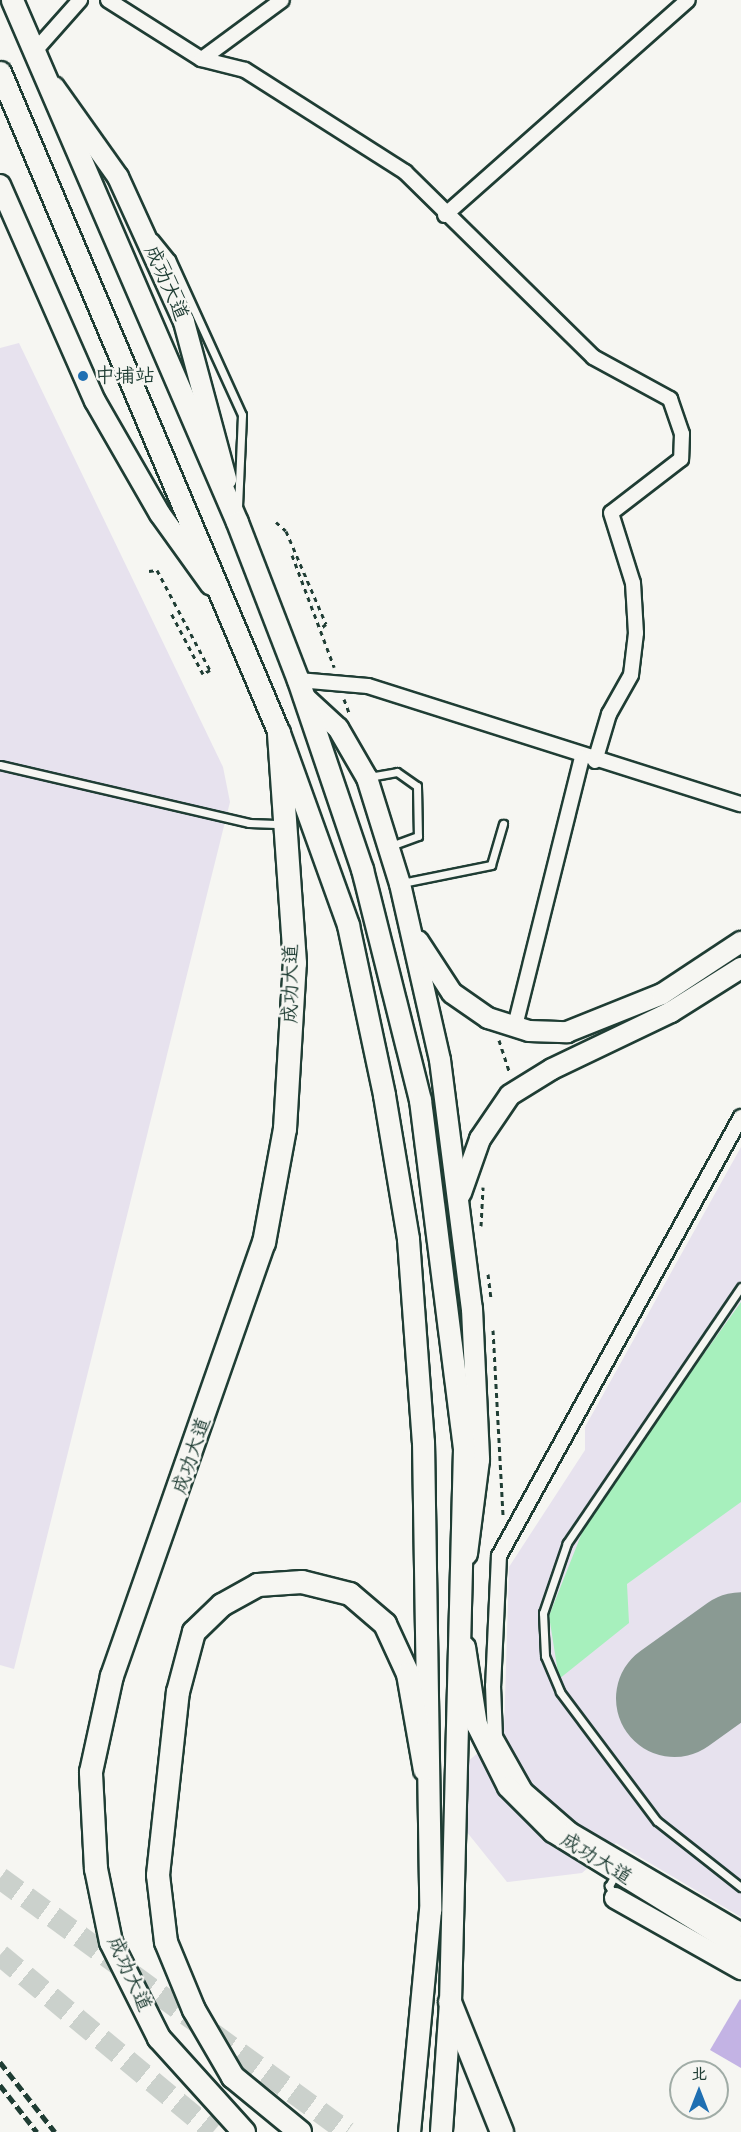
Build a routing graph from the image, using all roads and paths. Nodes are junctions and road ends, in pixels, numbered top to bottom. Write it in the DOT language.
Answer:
graph roads {
  1 [pos="12,0"];
  2 [pos="80,0"];
  3 [pos="108,0"];
  4 [pos="282,0"];
  5 [pos="688,0"];
  6 [pos="202,59"];
  7 [pos="36,61"];
  8 [pos="0,72"];
  9 [pos="0,185"];
  10 [pos="135,214"];
  11 [pos="445,215"];
  12 [pos="237,522"];
  13 [pos="276,522"];
  14 [pos="292,555"];
  15 [pos="149,571"];
  16 [pos="227,607"];
  17 [pos="170,611"];
  18 [pos="301,688"];
  19 [pos="279,733"];
  20 [pos="589,759"];
  21 [pos="0,765"];
  22 [pos="367,778"];
  23 [pos="741,804"];
  24 [pos="503,824"];
  25 [pos="283,825"];
  26 [pos="389,847"];
  27 [pos="400,884"];
  28 [pos="412,931"];
  29 [pos="741,942"];
  30 [pos="741,968"];
  31 [pos="515,1026"];
  32 [pos="499,1038"];
  33 [pos="517,1091"];
  34 [pos="741,1116"];
  35 [pos="486,1173"];
  36 [pos="461,1196"];
  37 [pos="481,1236"];
  38 [pos="487,1271"];
  39 [pos="741,1287"];
  40 [pos="491,1305"];
  41 [pos="493,1327"];
  42 [pos="502,1523"];
  43 [pos="457,1596"];
  44 [pos="425,1770"];
  45 [pos="621,1874"];
  46 [pos="741,1887"];
  47 [pos="615,1898"];
  48 [pos="741,1930"];
  49 [pos="741,1948"];
  50 [pos="741,1969"];
  51 [pos="450,2002"];
  52 [pos="244,2132"];
  53 [pos="300,2132"];
  54 [pos="409,2132"];
  55 [pos="441,2132"];
  56 [pos="502,2132"];
  1 -- 7 [label="main road"];
  2 -- 7 [label="street"];
  3 -- 6 [label="street"];
  4 -- 6 [label="street"];
  5 -- 11 [label="street"];
  6 -- 11 [label="street"];
  7 -- 10 [label="main road, 成功大道"];
  7 -- 12 [label="main road"];
  8 -- 16 [label="main road"];
  9 -- 16 [label="main road"];
  10 -- 12 [label="main road, 成功大道"];
  10 -- 12 [label="lane"];
  11 -- 20 [label="street"];
  12 -- 18 [label="main road"];
  13 -- 14 [label="path"];
  15 -- 17 [label="path"];
  16 -- 19 [label="main road"];
  18 -- 20 [label="street"];
  18 -- 22 [label="main road, 成功大道"];
  18 -- 43 [label="main road"];
  19 -- 25 [label="highway, 成功大道"];
  19 -- 44 [label="main road"];
  20 -- 23 [label="street"];
  20 -- 31 [label="street"];
  21 -- 25 [label="lane"];
  22 -- 26 [label="main road, 成功大道"];
  22 -- 26 [label="lane"];
  24 -- 27 [label="lane"];
  25 -- 52 [label="highway, 成功大道"];
  26 -- 27 [label="main road, 成功大道"];
  27 -- 28 [label="main road, 成功大道"];
  28 -- 31 [label="main road"];
  28 -- 36 [label="main road, 成功大道"];
  29 -- 31 [label="main road"];
  30 -- 33 [label="main road"];
  32 -- 33 [label="path"];
  33 -- 36 [label="main road"];
  34 -- 48 [label="street"];
  35 -- 37 [label="path"];
  36 -- 43 [label="main road, 成功大道"];
  38 -- 40 [label="path"];
  39 -- 46 [label="lane"];
  41 -- 42 [label="path"];
  43 -- 45 [label="main road, 成功大道"];
  43 -- 51 [label="main road"];
  44 -- 53 [label="highway"];
  44 -- 54 [label="main road"];
  45 -- 47 [label="lane"];
  45 -- 49 [label="main road, 成功大道"];
  47 -- 50 [label="main road, 成功大道"];
  51 -- 55 [label="main road"];
  51 -- 56 [label="highway"];
}
